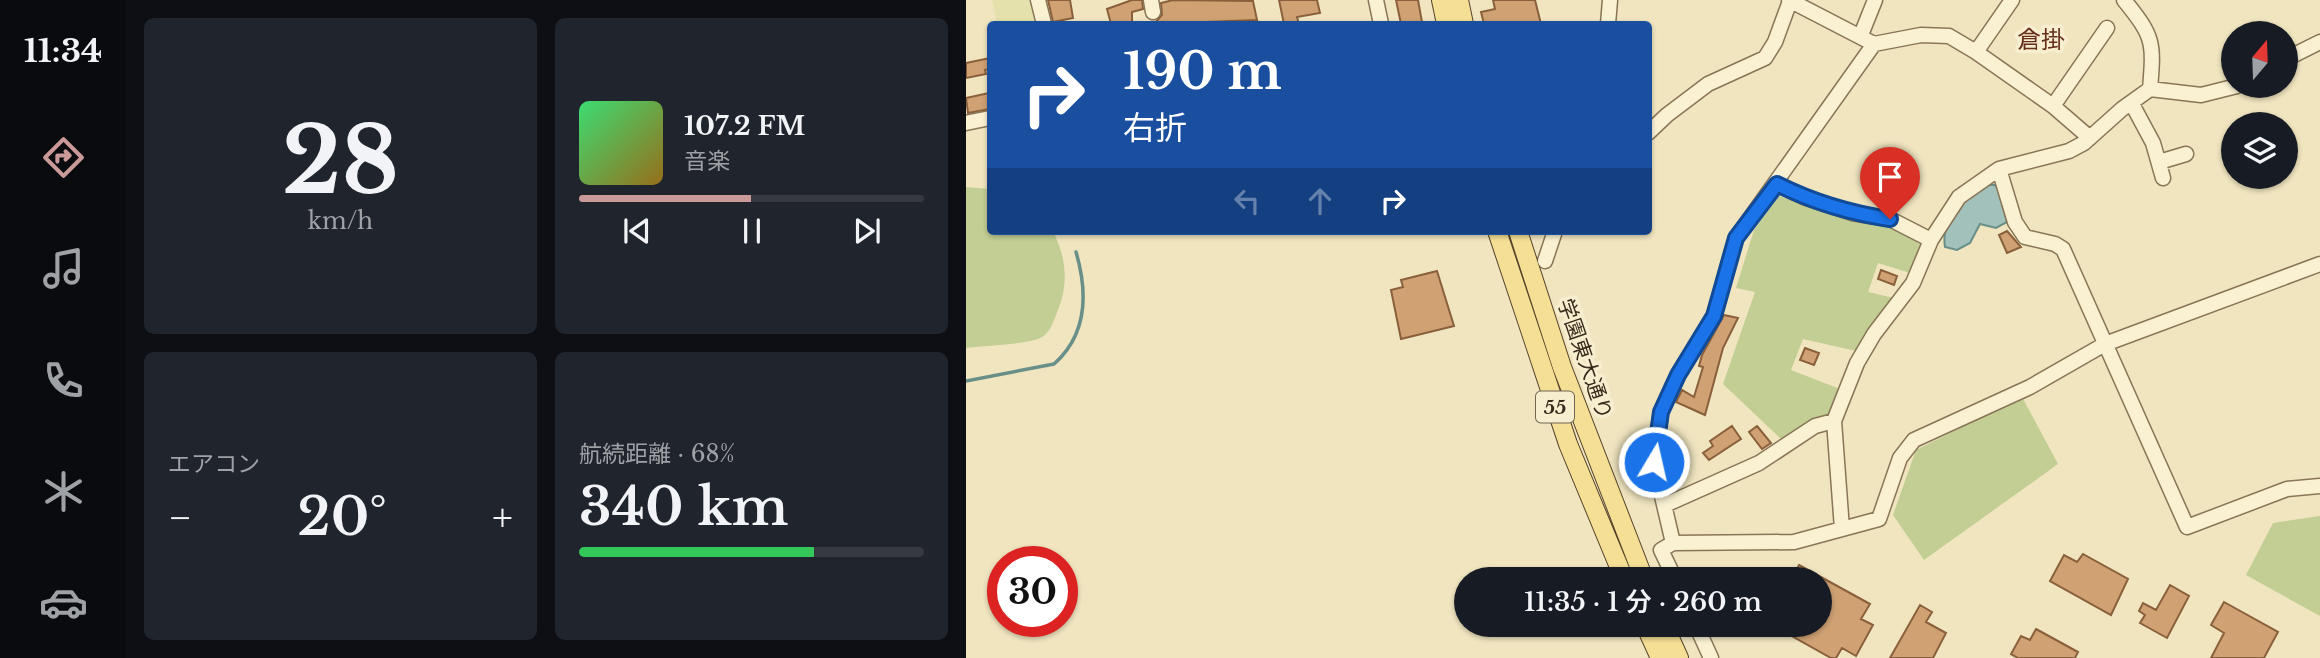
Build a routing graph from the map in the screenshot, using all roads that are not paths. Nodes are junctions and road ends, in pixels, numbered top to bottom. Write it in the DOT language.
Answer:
graph roads {
  1 [pos="1038,0"];
  2 [pos="1376,0"];
  3 [pos="1441,0"];
  4 [pos="1459,0"];
  5 [pos="1610,0"];
  6 [pos="1789,0"];
  7 [pos="1875,0"];
  8 [pos="2012,0"];
  9 [pos="2123,0"];
  10 [pos="1043,21"];
  11 [pos="1380,21"];
  12 [pos="1445,21"];
  13 [pos="1463,21"];
  14 [pos="1608,21"];
  15 [pos="2107,28"];
  16 [pos="1861,34"];
  17 [pos="2320,42"];
  18 [pos="1874,44"];
  19 [pos="1976,52"];
  20 [pos="2298,53"];
  21 [pos="2150,89"];
  22 [pos="2221,90"];
  23 [pos="2132,104"];
  24 [pos="2053,106"];
  25 [pos="987,119"];
  26 [pos="966,123"];
  27 [pos="1652,129"];
  28 [pos="2090,138"];
  29 [pos="2186,154"];
  30 [pos="2159,162"];
  31 [pos="1999,169"];
  32 [pos="2163,177"];
  33 [pos="1777,184"];
  34 [pos="1498,235"];
  35 [pos="1519,235"];
  36 [pos="1554,235"];
  37 [pos="1931,240"];
  38 [pos="1545,261"];
  39 [pos="2320,264"];
  40 [pos="2105,344"];
  41 [pos="1834,421"];
  42 [pos="2320,486"];
  43 [pos="1665,505"];
  44 [pos="1842,529"];
  45 [pos="1673,543"];
  46 [pos="1619,567"];
  47 [pos="1639,567"];
  48 [pos="1669,567"];
  49 [pos="1650,637"];
  50 [pos="1669,637"];
  51 [pos="1701,637"];
  52 [pos="1660,658"];
  53 [pos="1679,658"];
  54 [pos="1711,658"];
  1 -- 10 [label="street"];
  2 -- 11 [label="street"];
  3 -- 12 [label="main road"];
  4 -- 13 [label="main road"];
  5 -- 14 [label="street"];
  6 -- 16 [label="street"];
  6 -- 27 [label="street"];
  7 -- 16 [label="street"];
  8 -- 19 [label="street"];
  9 -- 21 [label="street"];
  15 -- 24 [label="street"];
  16 -- 18 [label="street"];
  17 -- 20 [label="street"];
  18 -- 19 [label="street"];
  18 -- 33 [label="street"];
  19 -- 24 [label="street"];
  21 -- 22 [label="street"];
  21 -- 23 [label="street"];
  23 -- 28 [label="street"];
  23 -- 30 [label="street"];
  24 -- 28 [label="street"];
  25 -- 26 [label="street"];
  28 -- 31 [label="street"];
  29 -- 30 [label="street"];
  30 -- 32 [label="street"];
  31 -- 37 [label="street"];
  31 -- 40 [label="street"];
  33 -- 37 [label="street"];
  33 -- 43 [label="street"];
  34 -- 46 [label="main road, 学園東大通り / 55"];
  35 -- 47 [label="main road, 学園東大通り / 55"];
  36 -- 38 [label="street"];
  37 -- 41 [label="street"];
  39 -- 40 [label="street"];
  40 -- 42 [label="street"];
  40 -- 44 [label="street"];
  41 -- 43 [label="street"];
  41 -- 44 [label="street"];
  43 -- 45 [label="street"];
  44 -- 45 [label="street"];
  45 -- 48 [label="street"];
  49 -- 52 [label="main road"];
  50 -- 53 [label="main road"];
  51 -- 54 [label="street"];
}
